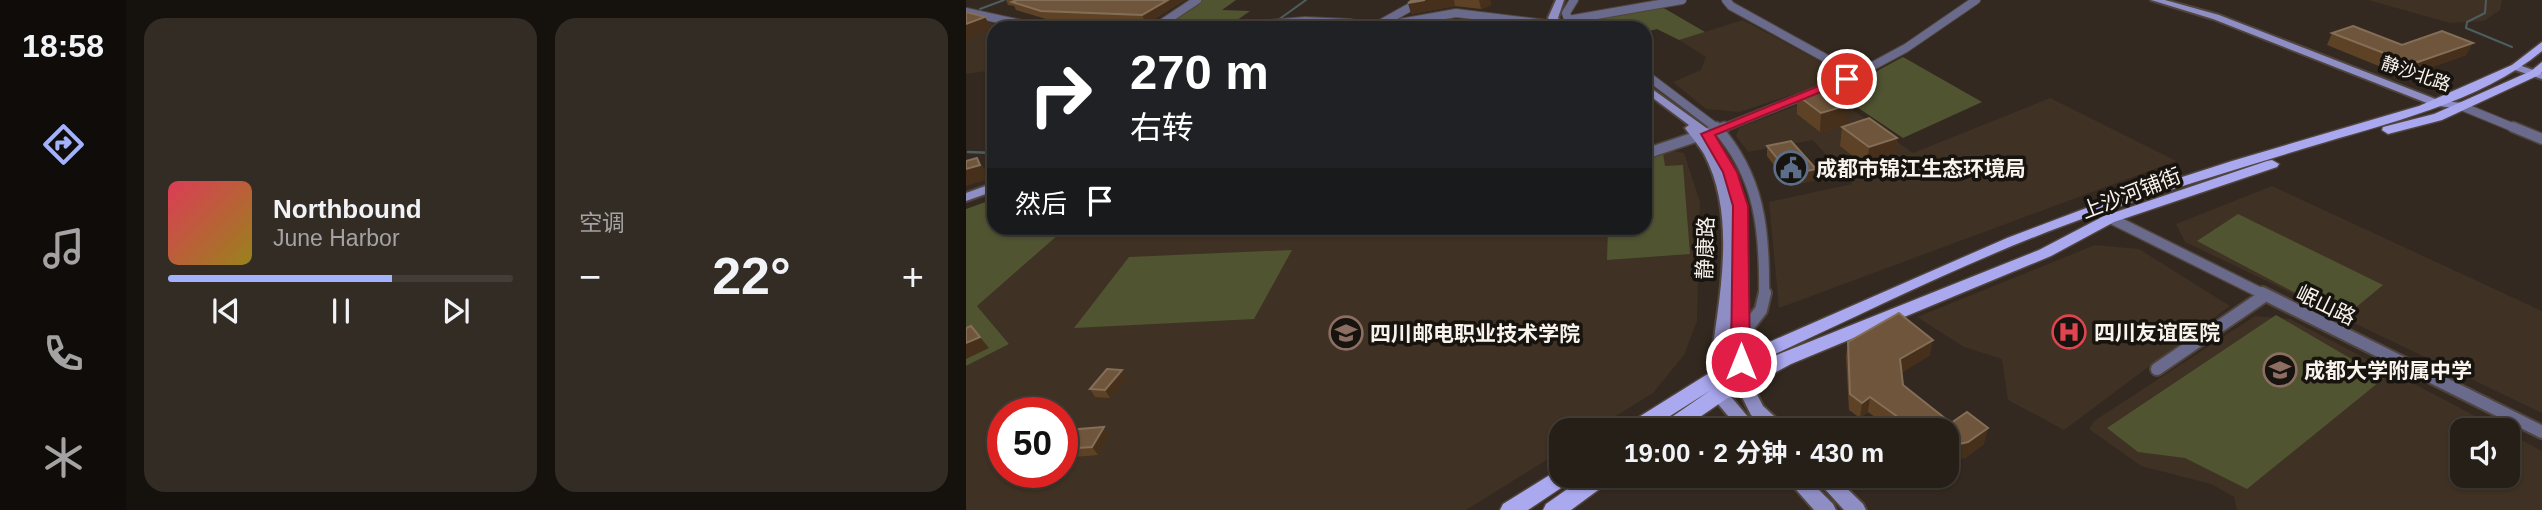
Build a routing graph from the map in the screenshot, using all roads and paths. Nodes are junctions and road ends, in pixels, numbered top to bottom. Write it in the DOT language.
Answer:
graph roads {
  1 [pos="1197,0"];
  2 [pos="1423,0"];
  3 [pos="1554,0"];
  4 [pos="1560,0"];
  5 [pos="1574,0"];
  6 [pos="1682,0"];
  7 [pos="1726,0"];
  8 [pos="1976,0"];
  9 [pos="2155,0"];
  10 [pos="2180,0"];
  11 [pos="966,12"];
  12 [pos="1008,21"];
  13 [pos="1166,21"];
  14 [pos="1385,21"];
  15 [pos="1411,21"];
  16 [pos="1512,21"];
  17 [pos="1546,21"];
  18 [pos="1559,21"];
  19 [pos="1567,21"];
  20 [pos="1585,21"];
  21 [pos="2542,45"];
  22 [pos="2520,63"];
  23 [pos="2541,69"];
  24 [pos="1856,75"];
  25 [pos="1652,79"];
  26 [pos="1652,92"];
  27 [pos="1652,99"];
  28 [pos="2442,100"];
  29 [pos="2461,106"];
  30 [pos="1708,134"];
  31 [pos="2542,139"];
  32 [pos="1652,152"];
  33 [pos="987,192"];
  34 [pos="966,200"];
  35 [pos="2094,210"];
  36 [pos="2109,219"];
  37 [pos="2264,296"];
  38 [pos="1741,336"];
  39 [pos="2157,369"];
  40 [pos="1742,372"];
  41 [pos="1718,385"];
  42 [pos="1656,418"];
  43 [pos="1681,418"];
  44 [pos="1742,418"];
  45 [pos="1765,418"];
  46 [pos="2542,432"];
  47 [pos="1549,485"];
  48 [pos="1585,488"];
  49 [pos="1805,488"];
  50 [pos="1834,488"];
  51 [pos="1511,510"];
  52 [pos="1553,510"];
  53 [pos="1826,510"];
  54 [pos="1856,510"];
  1 -- 13 [label="street"];
  2 -- 14 [label="street"];
  3 -- 17 [label="main road"];
  4 -- 18 [label="main road"];
  5 -- 19 [label="street"];
  6 -- 20 [label="street"];
  7 -- 24 [label="street"];
  8 -- 24 [label="street"];
  9 -- 28 [label="main road, 静沙北路"];
  10 -- 28 [label="main road, 静沙北路"];
  11 -- 12 [label="street"];
  15 -- 16 [label="street"];
  21 -- 22 [label="main road, 上沙河铺街"];
  22 -- 23 [label="main road"];
  22 -- 28 [label="main road, 上沙河铺街"];
  23 -- 29 [label="main road, 上沙河铺街"];
  24 -- 30 [label="street"];
  25 -- 30 [label="street"];
  26 -- 30 [label="main road, 静康路"];
  27 -- 30 [label="main road, 静康路"];
  28 -- 29 [label="main road, 静沙北路"];
  28 -- 35 [label="main road, 上沙河铺街"];
  29 -- 31 [label="street"];
  29 -- 36 [label="main road, 上沙河铺街"];
  30 -- 32 [label="street"];
  30 -- 38 [label="main road, 静康路"];
  30 -- 38 [label="street"];
  30 -- 41 [label="main road, 静康路"];
  33 -- 34 [label="main road"];
  35 -- 36 [label="street, 岷山路"];
  35 -- 40 [label="main road, 上沙河铺街"];
  36 -- 37 [label="street, 岷山路"];
  36 -- 40 [label="main road, 上沙河铺街"];
  37 -- 39 [label="street"];
  37 -- 46 [label="street, 岷山路"];
  38 -- 40 [label="main road, 静康路"];
  40 -- 41 [label="main road"];
  40 -- 45 [label="main road"];
  41 -- 42 [label="main road"];
  41 -- 43 [label="main road"];
  41 -- 44 [label="main road"];
  47 -- 51 [label="main road"];
  48 -- 52 [label="main road"];
  49 -- 53 [label="main road"];
  50 -- 54 [label="main road"];
}
